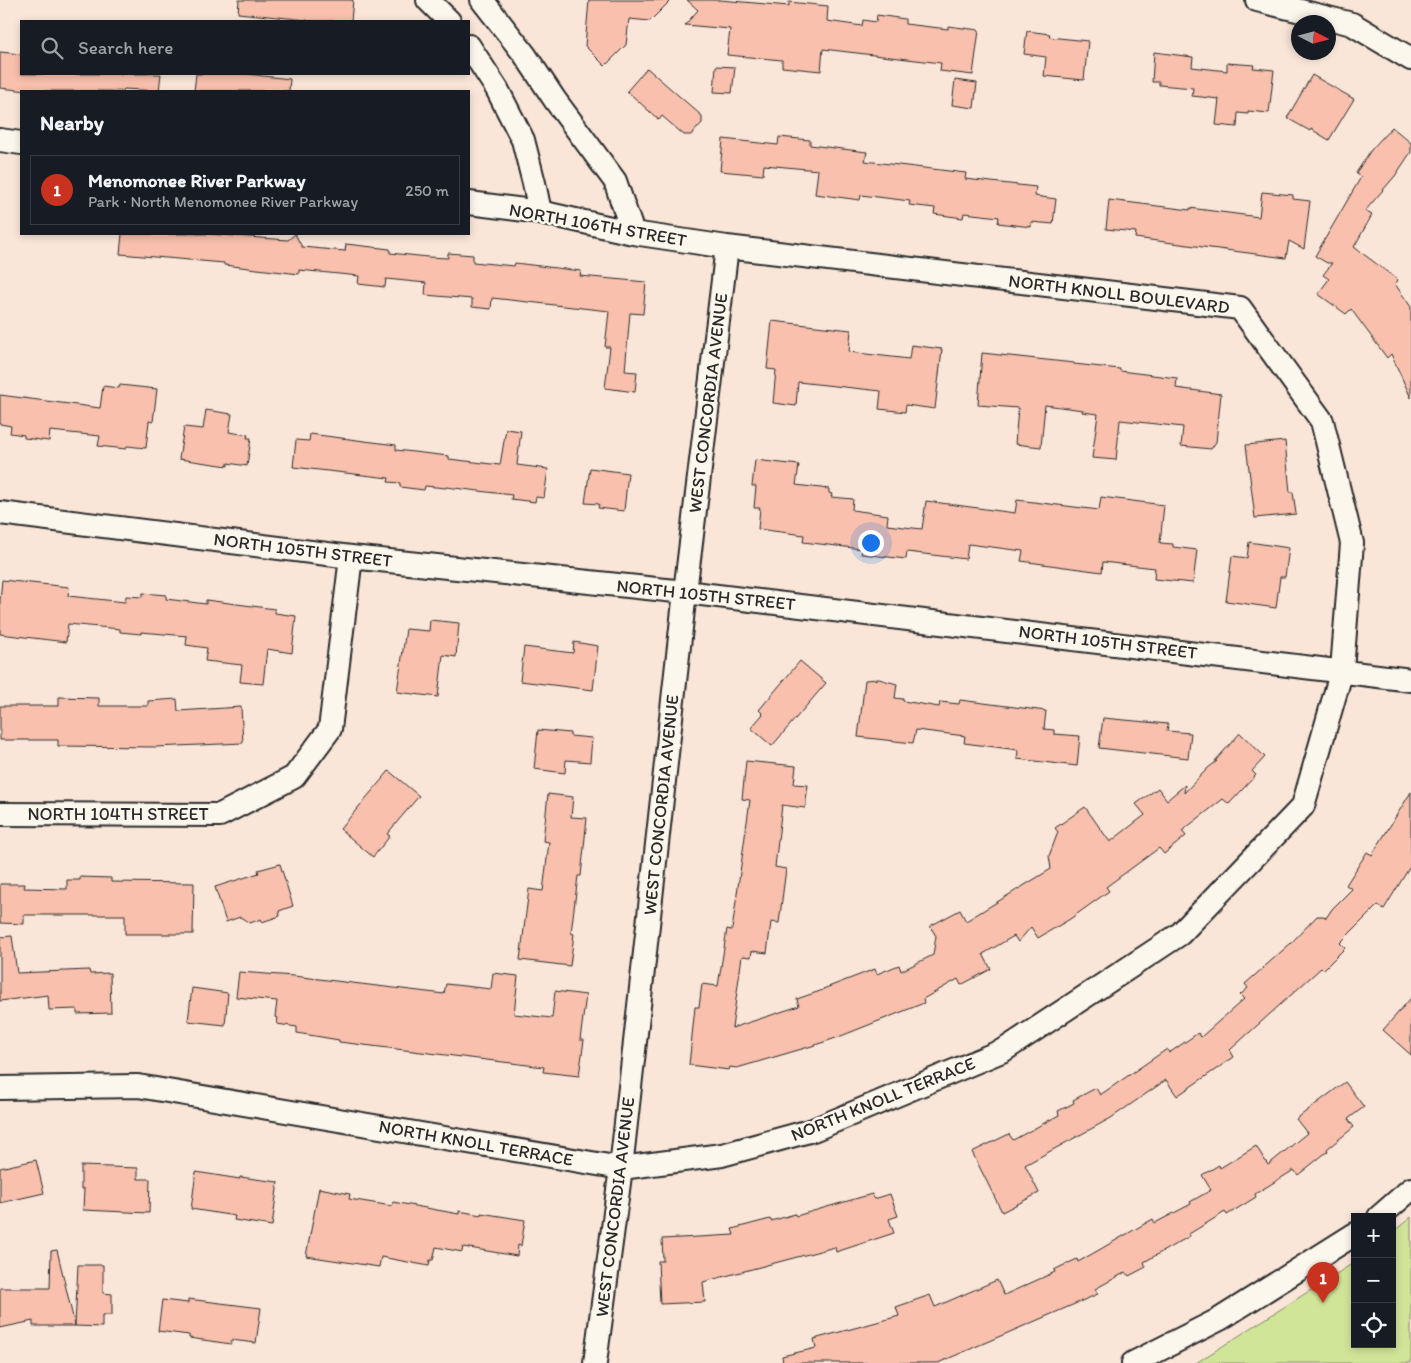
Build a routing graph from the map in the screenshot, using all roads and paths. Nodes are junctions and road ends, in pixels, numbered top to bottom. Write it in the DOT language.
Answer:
graph roads {
  1 [pos="482,0"];
  2 [pos="1257,0"];
  3 [pos="470,48"];
  4 [pos="1411,59"];
  5 [pos="0,140"];
  6 [pos="20,142"];
  7 [pos="470,203"];
  8 [pos="540,212"];
  9 [pos="633,233"];
  10 [pos="727,247"];
  11 [pos="0,513"];
  12 [pos="351,557"];
  13 [pos="684,592"];
  14 [pos="1342,670"];
  15 [pos="1411,680"];
  16 [pos="0,814"];
  17 [pos="0,1088"];
  18 [pos="621,1168"];
  19 [pos="1411,1189"];
  20 [pos="1384,1213"];
  21 [pos="1351,1237"];
  22 [pos="595,1363"];
  23 [pos="1134,1363"];
  1 -- 9 [label="street"];
  2 -- 4 [label="street"];
  3 -- 8 [label="street"];
  5 -- 6 [label="street"];
  7 -- 8 [label="street, NORTH 106TH STREET"];
  8 -- 9 [label="street, NORTH 106TH STREET"];
  9 -- 10 [label="street, NORTH 106TH STREET"];
  10 -- 13 [label="street, WEST CONCORDIA AVENUE"];
  10 -- 14 [label="street, NORTH KNOLL BOULEVARD"];
  11 -- 12 [label="street, NORTH 105TH STREET"];
  12 -- 13 [label="street, NORTH 105TH STREET"];
  12 -- 16 [label="street, NORTH 104TH STREET"];
  13 -- 14 [label="street, NORTH 105TH STREET"];
  13 -- 18 [label="street, WEST CONCORDIA AVENUE"];
  14 -- 15 [label="street, NORTH 105TH STREET"];
  14 -- 18 [label="street, NORTH KNOLL TERRACE"];
  17 -- 18 [label="street, NORTH KNOLL TERRACE"];
  18 -- 22 [label="street, WEST CONCORDIA AVENUE"];
  19 -- 20 [label="street"];
  21 -- 23 [label="street"];
}
